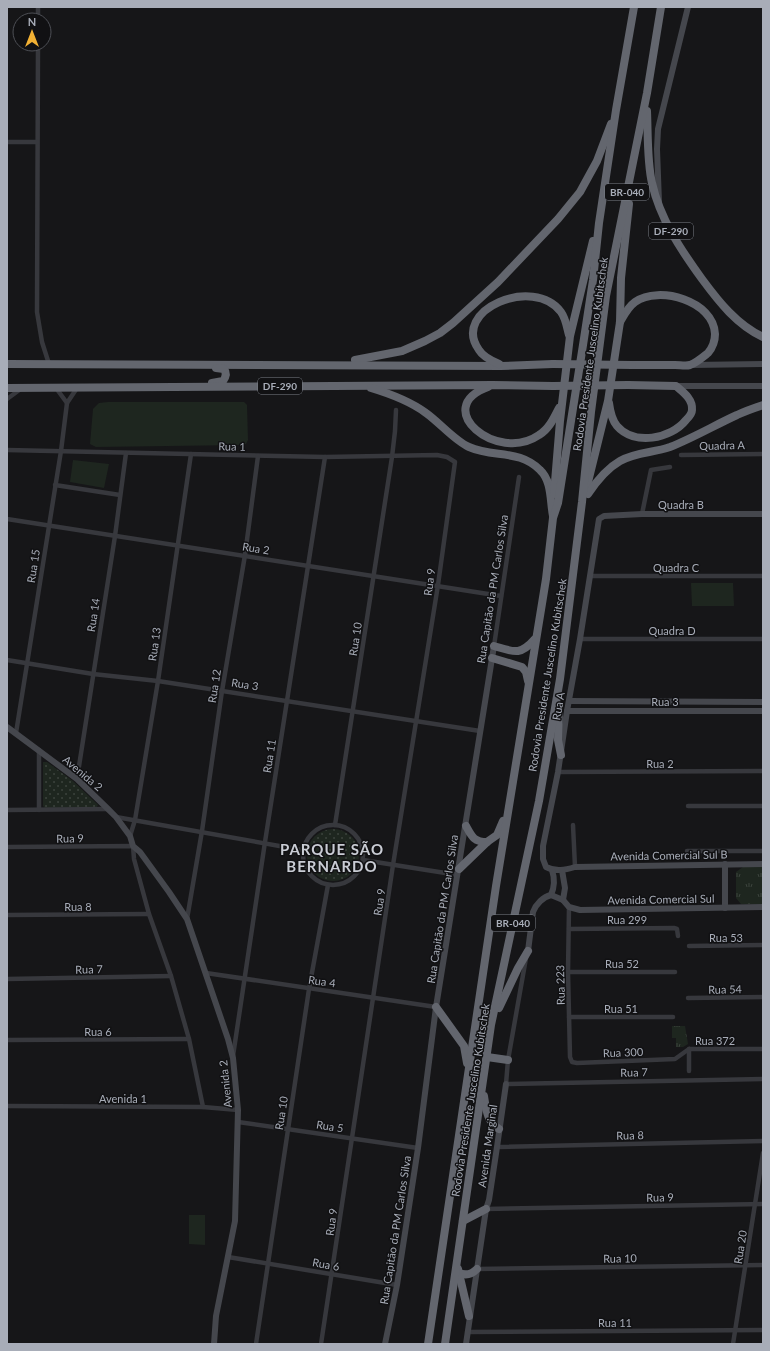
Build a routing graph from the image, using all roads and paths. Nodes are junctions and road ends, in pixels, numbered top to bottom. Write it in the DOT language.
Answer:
graph roads {
  1 [pos="634,7"];
  2 [pos="661,7"];
  3 [pos="688,7"];
  4 [pos="38,52"];
  5 [pos="647,92"];
  6 [pos="616,110"];
  7 [pos="7,142"];
  8 [pos="37,142"];
  9 [pos="627,192"];
  10 [pos="659,207"];
  11 [pos="599,223"];
  12 [pos="620,322"];
  13 [pos="570,336"];
  14 [pos="763,338"];
  15 [pos="7,364"];
  16 [pos="49,364"];
  17 [pos="333,364"];
  18 [pos="763,364"];
  19 [pos="162,365"];
  20 [pos="689,365"];
  21 [pos="501,366"];
  22 [pos="493,385"];
  23 [pos="365,386"];
  24 [pos="676,386"];
  25 [pos="763,386"];
  26 [pos="166,387"];
  27 [pos="7,388"];
  28 [pos="22,388"];
  29 [pos="56,388"];
  30 [pos="77,388"];
  31 [pos="7,399"];
  32 [pos="608,400"];
  33 [pos="67,402"];
  34 [pos="562,404"];
  35 [pos="763,405"];
  36 [pos="396,410"];
  37 [pos="7,450"];
  38 [pos="61,451"];
  39 [pos="126,453"];
  40 [pos="191,454"];
  41 [pos="763,454"];
  42 [pos="681,455"];
  43 [pos="258,456"];
  44 [pos="325,457"];
  45 [pos="392,457"];
  46 [pos="455,462"];
  47 [pos="670,468"];
  48 [pos="519,477"];
  49 [pos="55,485"];
  50 [pos="120,496"];
  51 [pos="582,502"];
  52 [pos="642,514"];
  53 [pos="763,514"];
  54 [pos="553,518"];
  55 [pos="7,519"];
  56 [pos="599,519"];
  57 [pos="48,526"];
  58 [pos="114,536"];
  59 [pos="178,545"];
  60 [pos="245,555"];
  61 [pos="309,565"];
  62 [pos="373,576"];
  63 [pos="590,576"];
  64 [pos="763,576"];
  65 [pos="438,585"];
  66 [pos="501,596"];
  67 [pos="536,638"];
  68 [pos="580,639"];
  69 [pos="763,639"];
  70 [pos="494,646"];
  71 [pos="492,658"];
  72 [pos="7,660"];
  73 [pos="27,663"];
  74 [pos="93,674"];
  75 [pos="560,679"];
  76 [pos="158,681"];
  77 [pos="529,683"];
  78 [pos="222,691"];
  79 [pos="287,701"];
  80 [pos="569,701"];
  81 [pos="705,702"];
  82 [pos="763,702"];
  83 [pos="353,711"];
  84 [pos="567,711"];
  85 [pos="705,711"];
  86 [pos="763,711"];
  87 [pos="416,720"];
  88 [pos="7,727"];
  89 [pos="480,731"];
  90 [pos="16,733"];
  91 [pos="39,750"];
  92 [pos="561,755"];
  93 [pos="763,771"];
  94 [pos="558,772"];
  95 [pos="77,779"];
  96 [pos="688,806"];
  97 [pos="763,806"];
  98 [pos="108,808"];
  99 [pos="509,808"];
  100 [pos="7,810"];
  101 [pos="40,810"];
  102 [pos="116,817"];
  103 [pos="136,820"];
  104 [pos="335,825"];
  105 [pos="573,825"];
  106 [pos="466,826"];
  107 [pos="202,831"];
  108 [pos="130,836"];
  109 [pos="265,842"];
  110 [pos="487,842"];
  111 [pos="133,846"];
  112 [pos="7,848"];
  113 [pos="302,850"];
  114 [pos="687,851"];
  115 [pos="763,851"];
  116 [pos="363,860"];
  117 [pos="725,864"];
  118 [pos="763,864"];
  119 [pos="393,865"];
  120 [pos="575,868"];
  121 [pos="552,870"];
  122 [pos="562,870"];
  123 [pos="458,872"];
  124 [pos="328,885"];
  125 [pos="551,895"];
  126 [pos="563,900"];
  127 [pos="569,907"];
  128 [pos="763,907"];
  129 [pos="725,908"];
  130 [pos="149,914"];
  131 [pos="7,915"];
  132 [pos="187,919"];
  133 [pos="569,928"];
  134 [pos="678,936"];
  135 [pos="763,945"];
  136 [pos="689,946"];
  137 [pos="528,951"];
  138 [pos="568,972"];
  139 [pos="675,972"];
  140 [pos="206,973"];
  141 [pos="171,976"];
  142 [pos="7,979"];
  143 [pos="244,979"];
  144 [pos="309,989"];
  145 [pos="763,997"];
  146 [pos="373,998"];
  147 [pos="688,998"];
  148 [pos="436,1007"];
  149 [pos="569,1017"];
  150 [pos="673,1017"];
  151 [pos="491,1025"];
  152 [pos="189,1039"];
  153 [pos="7,1040"];
  154 [pos="689,1049"];
  155 [pos="763,1049"];
  156 [pos="486,1057"];
  157 [pos="233,1058"];
  158 [pos="508,1060"];
  159 [pos="572,1062"];
  160 [pos="689,1071"];
  161 [pos="467,1078"];
  162 [pos="763,1079"];
  163 [pos="483,1083"];
  164 [pos="506,1084"];
  165 [pos="7,1106"];
  166 [pos="202,1107"];
  167 [pos="238,1110"];
  168 [pos="238,1122"];
  169 [pos="288,1129"];
  170 [pos="499,1129"];
  171 [pos="352,1139"];
  172 [pos="763,1141"];
  173 [pos="497,1147"];
  174 [pos="418,1148"];
  175 [pos="763,1153"];
  176 [pos="755,1204"];
  177 [pos="763,1204"];
  178 [pos="486,1209"];
  179 [pos="463,1221"];
  180 [pos="228,1257"];
  181 [pos="268,1263"];
  182 [pos="763,1265"];
  183 [pos="746,1266"];
  184 [pos="458,1269"];
  185 [pos="477,1269"];
  186 [pos="332,1274"];
  187 [pos="396,1284"];
  188 [pos="469,1316"];
  189 [pos="735,1330"];
  190 [pos="763,1330"];
  191 [pos="467,1332"];
  192 [pos="214,1344"];
  193 [pos="256,1344"];
  194 [pos="321,1344"];
  195 [pos="385,1344"];
  196 [pos="428,1344"];
  197 [pos="445,1344"];
  198 [pos="466,1344"];
  199 [pos="733,1344"];
  1 -- 6 [label="highway, Rodovia Presidente Juscelino Kubitschek / BR-040"];
  2 -- 5 [label="highway, Rodovia Presidente Juscelino Kubitschek / BR-040"];
  3 -- 10 [label="street"];
  4 -- 8 [label="street"];
  5 -- 9 [label="highway, Rodovia Presidente Juscelino Kubitschek / BR-040"];
  5 -- 10 [label="highway, DF-290"];
  6 -- 11 [label="highway, Rodovia Presidente Juscelino Kubitschek / BR-040"];
  6 -- 17 [label="highway"];
  7 -- 8 [label="street"];
  8 -- 16 [label="street"];
  9 -- 12 [label="highway"];
  9 -- 51 [label="highway, Rodovia Presidente Juscelino Kubitschek / BR-040"];
  10 -- 14 [label="highway, DF-290"];
  11 -- 13 [label="highway"];
  11 -- 54 [label="highway, Rodovia Presidente Juscelino Kubitschek / BR-040"];
  12 -- 20 [label="highway"];
  12 -- 32 [label="highway"];
  13 -- 21 [label="highway"];
  13 -- 34 [label="highway"];
  15 -- 16 [label="highway, DF-290"];
  16 -- 19 [label="highway, DF-290"];
  17 -- 19 [label="highway, DF-290"];
  17 -- 21 [label="highway, DF-290"];
  18 -- 20 [label="street, DF-290"];
  19 -- 26 [label="highway"];
  20 -- 21 [label="highway, DF-290, bridge"];
  22 -- 23 [label="highway, DF-290"];
  22 -- 24 [label="highway, DF-290, bridge"];
  22 -- 34 [label="highway"];
  23 -- 26 [label="highway, DF-290"];
  23 -- 54 [label="highway, DF-290"];
  24 -- 25 [label="street, DF-290"];
  24 -- 32 [label="highway"];
  26 -- 30 [label="highway, DF-290"];
  27 -- 28 [label="highway, DF-290"];
  28 -- 29 [label="highway, DF-290"];
  28 -- 31 [label="street"];
  29 -- 30 [label="highway, DF-290"];
  29 -- 33 [label="street"];
  30 -- 33 [label="street"];
  32 -- 51 [label="highway"];
  33 -- 38 [label="street, Rua 15"];
  34 -- 54 [label="highway"];
  35 -- 51 [label="highway"];
  36 -- 45 [label="street, Rua 10"];
  37 -- 38 [label="street, Rua 1"];
  38 -- 39 [label="street, Rua 1"];
  38 -- 49 [label="street, Rua 15"];
  39 -- 40 [label="street, Rua 1"];
  39 -- 50 [label="street, Rua 14"];
  40 -- 43 [label="street, Rua 1"];
  40 -- 59 [label="street, Rua 13"];
  41 -- 42 [label="street, Quadra A"];
  43 -- 44 [label="street, Rua 1"];
  43 -- 60 [label="street, Rua 12"];
  44 -- 45 [label="street, Rua 1"];
  44 -- 61 [label="street, Rua 11"];
  45 -- 46 [label="street, Rua 1"];
  45 -- 62 [label="street, Rua 10"];
  46 -- 65 [label="street, Rua 9"];
  47 -- 52 [label="street"];
  48 -- 66 [label="street, Rua Capitão da PM Carlos Silva"];
  49 -- 50 [label="street"];
  49 -- 57 [label="street, Rua 15"];
  50 -- 58 [label="street, Rua 14"];
  51 -- 75 [label="highway, Rodovia Presidente Juscelino Kubitschek / BR-040"];
  52 -- 53 [label="street, Quadra B"];
  52 -- 56 [label="street, Quadra B"];
  54 -- 67 [label="highway, Rodovia Presidente Juscelino Kubitschek / BR-040"];
  55 -- 57 [label="street, Rua 2"];
  56 -- 63 [label="street, Rua A"];
  57 -- 58 [label="street, Rua 2"];
  57 -- 73 [label="street, Rua 15"];
  58 -- 59 [label="street, Rua 2"];
  58 -- 74 [label="street, Rua 14"];
  59 -- 60 [label="street, Rua 2"];
  59 -- 76 [label="street, Rua 13"];
  60 -- 61 [label="street, Rua 2"];
  60 -- 78 [label="street, Rua 12"];
  61 -- 62 [label="street, Rua 2"];
  61 -- 79 [label="street, Rua 11"];
  62 -- 65 [label="street, Rua 2"];
  62 -- 83 [label="street, Rua 10"];
  63 -- 64 [label="street, Quadra C"];
  63 -- 68 [label="street, Rua A"];
  65 -- 66 [label="street, Rua 2"];
  65 -- 87 [label="street, Rua 9"];
  66 -- 70 [label="street, Rua Capitão da PM Carlos Silva"];
  67 -- 70 [label="highway"];
  67 -- 77 [label="highway, Rodovia Presidente Juscelino Kubitschek / BR-040"];
  68 -- 69 [label="street, Quadra D"];
  68 -- 80 [label="street, Rua A"];
  70 -- 71 [label="street, Rua Capitão da PM Carlos Silva"];
  71 -- 77 [label="highway"];
  71 -- 89 [label="street, Rua Capitão da PM Carlos Silva"];
  72 -- 73 [label="street, Rua 3"];
  73 -- 74 [label="street, Rua 3"];
  73 -- 90 [label="street, Rua 15"];
  74 -- 76 [label="street, Rua 3"];
  74 -- 95 [label="street, Rua 14"];
  75 -- 92 [label="highway"];
  75 -- 151 [label="highway, Rodovia Presidente Juscelino Kubitschek / BR-040"];
  76 -- 78 [label="street, Rua 3"];
  76 -- 103 [label="street, Rua 13"];
  77 -- 99 [label="highway, Rodovia Presidente Juscelino Kubitschek / BR-040"];
  78 -- 79 [label="street, Rua 3"];
  78 -- 107 [label="street, Rua 12"];
  79 -- 83 [label="street, Rua 3"];
  79 -- 109 [label="street, Rua 11"];
  80 -- 81 [label="street, Rua 3"];
  80 -- 84 [label="street, Rua A"];
  81 -- 82 [label="street, Rua 3"];
  81 -- 85 [label="street"];
  83 -- 87 [label="street, Rua 3"];
  83 -- 104 [label="street, Rua 10"];
  84 -- 85 [label="street, Rua 3"];
  84 -- 92 [label="street, Rua A"];
  85 -- 86 [label="street, Rua 3"];
  87 -- 89 [label="street, Rua 3"];
  87 -- 119 [label="street, Rua 9"];
  88 -- 90 [label="street, Avenida 2"];
  89 -- 106 [label="street, Rua Capitão da PM Carlos Silva"];
  90 -- 91 [label="street, Avenida 2"];
  91 -- 95 [label="street, Avenida 2"];
  91 -- 101 [label="street"];
  92 -- 94 [label="street, Rua A"];
  93 -- 94 [label="street, Rua 2"];
  94 -- 121 [label="street, Rua A"];
  95 -- 98 [label="street, Avenida 2"];
  96 -- 97 [label="street"];
  98 -- 101 [label="street"];
  98 -- 102 [label="street, Avenida 2"];
  99 -- 110 [label="highway"];
  99 -- 161 [label="highway, Rodovia Presidente Juscelino Kubitschek / BR-040"];
  100 -- 101 [label="street"];
  102 -- 103 [label="street"];
  102 -- 108 [label="street, Avenida 2"];
  103 -- 107 [label="street"];
  103 -- 108 [label="street, Rua 13"];
  104 -- 113 [label="street"];
  104 -- 116 [label="street"];
  105 -- 120 [label="street"];
  106 -- 110 [label="highway"];
  106 -- 123 [label="street, Rua Capitão da PM Carlos Silva"];
  107 -- 109 [label="street"];
  107 -- 132 [label="street, Rua 12"];
  108 -- 111 [label="street, Avenida 2"];
  109 -- 113 [label="street"];
  109 -- 143 [label="street, Rua 11"];
  110 -- 123 [label="highway"];
  111 -- 112 [label="street, Rua 9"];
  111 -- 130 [label="street, Avenida 2"];
  111 -- 132 [label="street, Avenida 2"];
  113 -- 124 [label="street"];
  114 -- 115 [label="street"];
  116 -- 119 [label="street"];
  116 -- 124 [label="street"];
  117 -- 118 [label="street, Avenida Comercial Sul B"];
  117 -- 120 [label="street, Avenida Comercial Sul B"];
  117 -- 129 [label="street"];
  119 -- 123 [label="street"];
  119 -- 146 [label="street, Rua 9"];
  120 -- 122 [label="street"];
  121 -- 122 [label="street"];
  121 -- 125 [label="street"];
  122 -- 126 [label="street"];
  123 -- 148 [label="street, Rua Capitão da PM Carlos Silva"];
  124 -- 144 [label="street, Rua 10"];
  125 -- 126 [label="street"];
  125 -- 137 [label="street"];
  126 -- 127 [label="street"];
  127 -- 129 [label="street, Avenida Comercial Sul"];
  127 -- 133 [label="street, Rua 223"];
  128 -- 129 [label="street, Avenida Comercial Sul"];
  130 -- 131 [label="street, Rua 8"];
  130 -- 141 [label="street, Avenida 2"];
  132 -- 140 [label="street, Avenida 2"];
  133 -- 134 [label="street, Rua 299"];
  133 -- 138 [label="street, Rua 223"];
  135 -- 136 [label="street, Rua 53"];
  137 -- 151 [label="highway"];
  137 -- 158 [label="street, Avenida Marginal"];
  138 -- 139 [label="street, Rua 52"];
  138 -- 149 [label="street, Rua 223"];
  140 -- 143 [label="street, Rua 4"];
  140 -- 157 [label="street, Avenida 2"];
  141 -- 142 [label="street, Rua 7"];
  141 -- 152 [label="street, Avenida 2"];
  143 -- 144 [label="street, Rua 4"];
  143 -- 157 [label="street, Rua 11"];
  144 -- 146 [label="street, Rua 4"];
  144 -- 169 [label="street, Rua 10"];
  145 -- 147 [label="street, Rua 54"];
  146 -- 148 [label="street, Rua 4"];
  146 -- 171 [label="street, Rua 9"];
  148 -- 161 [label="highway"];
  148 -- 174 [label="street, Rua Capitão da PM Carlos Silva"];
  149 -- 150 [label="street, Rua 51"];
  149 -- 159 [label="street, Rua 223"];
  151 -- 156 [label="highway, Rodovia Presidente Juscelino Kubitschek / BR-040"];
  152 -- 153 [label="street, Rua 6"];
  152 -- 166 [label="street, Avenida 2"];
  154 -- 155 [label="street, Rua 372"];
  154 -- 159 [label="street, Rua 300"];
  154 -- 160 [label="street, Rua 372"];
  156 -- 158 [label="highway"];
  156 -- 163 [label="highway, Rodovia Presidente Juscelino Kubitschek / BR-040"];
  157 -- 167 [label="street, Avenida 2"];
  158 -- 164 [label="street, Avenida Marginal"];
  161 -- 196 [label="highway, Rodovia Presidente Juscelino Kubitschek / BR-040"];
  162 -- 164 [label="street, Rua 7"];
  163 -- 170 [label="highway"];
  163 -- 179 [label="highway, Rodovia Presidente Juscelino Kubitschek / BR-040"];
  164 -- 170 [label="street, Avenida Marginal"];
  165 -- 166 [label="street, Avenida 1"];
  166 -- 167 [label="street, Avenida 1"];
  167 -- 168 [label="street, Avenida 2"];
  168 -- 169 [label="street, Rua 5"];
  168 -- 180 [label="street, Avenida 2"];
  169 -- 171 [label="street, Rua 5"];
  169 -- 181 [label="street, Rua 10"];
  170 -- 173 [label="street, Avenida Marginal"];
  171 -- 174 [label="street, Rua 5"];
  171 -- 186 [label="street, Rua 9"];
  172 -- 173 [label="street, Rua 8"];
  173 -- 178 [label="street, Avenida Marginal"];
  174 -- 187 [label="street, Rua Capitão da PM Carlos Silva"];
  175 -- 176 [label="street, Rua 20"];
  176 -- 177 [label="street, Rua 9"];
  176 -- 178 [label="street, Rua 9"];
  176 -- 183 [label="street, Rua 20"];
  178 -- 179 [label="highway"];
  178 -- 185 [label="street, Avenida Marginal"];
  179 -- 184 [label="highway, Rodovia Presidente Juscelino Kubitschek / BR-040"];
  180 -- 181 [label="street, Rua 6"];
  180 -- 192 [label="street, Avenida 2"];
  181 -- 186 [label="street, Rua 6"];
  181 -- 193 [label="street, Rua 10"];
  182 -- 183 [label="street, Rua 10"];
  183 -- 185 [label="street, Rua 10"];
  183 -- 189 [label="street, Rua 20"];
  184 -- 185 [label="highway"];
  184 -- 188 [label="highway"];
  184 -- 197 [label="highway, Rodovia Presidente Juscelino Kubitschek / BR-040"];
  185 -- 188 [label="street, Avenida Marginal"];
  186 -- 187 [label="street, Rua 6"];
  186 -- 194 [label="street, Rua 9"];
  187 -- 195 [label="street, Rua Capitão da PM Carlos Silva"];
  188 -- 191 [label="street, Avenida Marginal"];
  189 -- 190 [label="street, Rua 11"];
  189 -- 191 [label="street, Rua 11"];
  189 -- 199 [label="street, Rua 20"];
  191 -- 198 [label="street, Avenida Marginal"];
}
